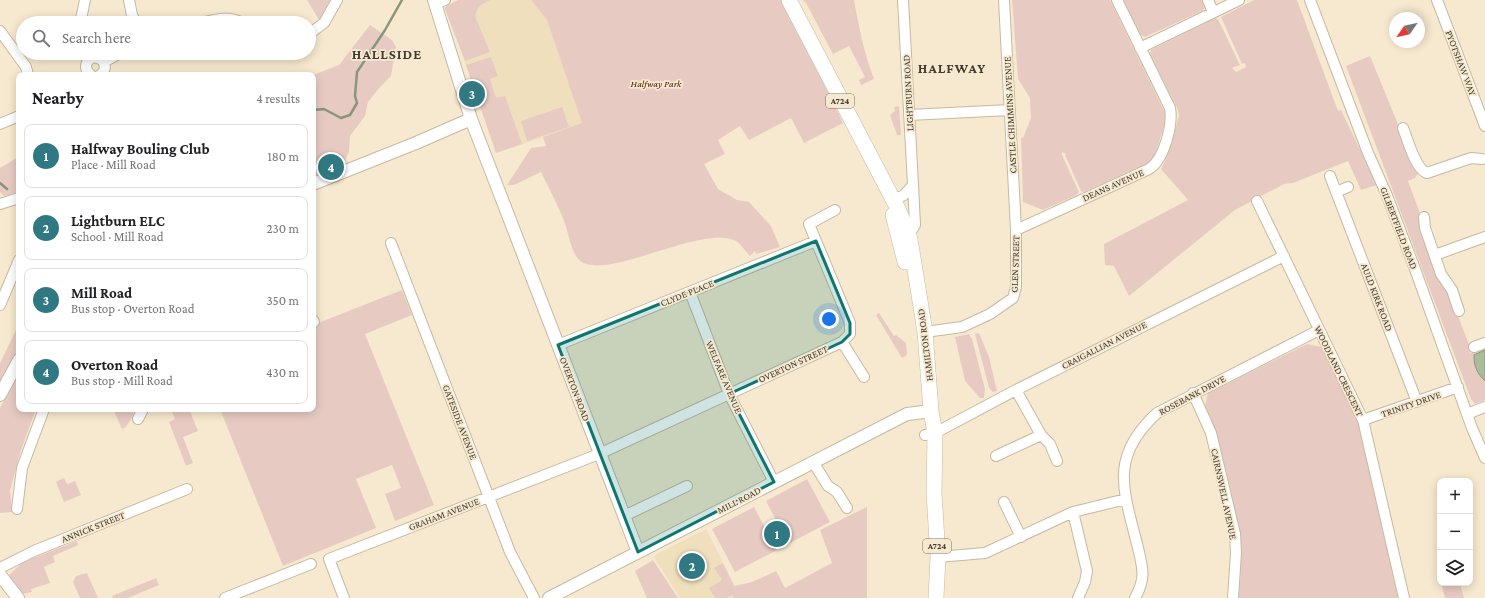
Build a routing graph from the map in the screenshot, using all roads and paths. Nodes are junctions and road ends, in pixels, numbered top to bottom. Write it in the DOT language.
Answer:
graph roads {
  1 [pos="85,0"];
  2 [pos="129,0"];
  3 [pos="337,0"];
  4 [pos="789,0"];
  5 [pos="903,0"];
  6 [pos="1004,0"];
  7 [pos="1117,0"];
  8 [pos="1208,0"];
  9 [pos="1239,0"];
  10 [pos="1310,0"];
  11 [pos="1438,0"];
  12 [pos="438,2"];
  13 [pos="1213,12"];
  14 [pos="82,16"];
  15 [pos="132,16"];
  16 [pos="316,29"];
  17 [pos="0,31"];
  18 [pos="1140,48"];
  19 [pos="16,53"];
  20 [pos="21,60"];
  21 [pos="91,60"];
  22 [pos="99,60"];
  23 [pos="27,72"];
  24 [pos="86,72"];
  25 [pos="103,72"];
  26 [pos="1010,110"];
  27 [pos="910,116"];
  28 [pos="16,117"];
  29 [pos="471,119"];
  30 [pos="0,124"];
  31 [pos="1485,126"];
  32 [pos="1403,128"];
  33 [pos="1484,160"];
  34 [pos="1330,176"];
  35 [pos="316,183"];
  36 [pos="913,185"];
  37 [pos="1348,187"];
  38 [pos="1336,192"];
  39 [pos="16,199"];
  40 [pos="892,201"];
  41 [pos="1257,201"];
  42 [pos="0,204"];
  43 [pos="835,210"];
  44 [pos="1424,217"];
  45 [pos="1016,230"];
  46 [pos="909,235"];
  47 [pos="1485,237"];
  48 [pos="816,241"];
  49 [pos="391,243"];
  50 [pos="1435,255"];
  51 [pos="1284,256"];
  52 [pos="16,267"];
  53 [pos="690,292"];
  54 [pos="0,305"];
  55 [pos="1459,311"];
  56 [pos="1319,330"];
  57 [pos="925,332"];
  58 [pos="842,342"];
  59 [pos="1485,343"];
  60 [pos="558,345"];
  61 [pos="1474,347"];
  62 [pos="16,365"];
  63 [pos="864,377"];
  64 [pos="1458,387"];
  65 [pos="1,390"];
  66 [pos="1016,390"];
  67 [pos="1193,393"];
  68 [pos="729,394"];
  69 [pos="1417,402"];
  70 [pos="1485,407"];
  71 [pos="926,411"];
  72 [pos="43,412"];
  73 [pos="142,412"];
  74 [pos="1467,414"];
  75 [pos="138,419"];
  76 [pos="1363,420"];
  77 [pos="930,434"];
  78 [pos="1041,435"];
  79 [pos="599,454"];
  80 [pos="996,456"];
  81 [pos="1485,458"];
  82 [pos="1057,461"];
  83 [pos="813,462"];
  84 [pos="774,482"];
  85 [pos="687,486"];
  86 [pos="187,489"];
  87 [pos="489,497"];
  88 [pos="1126,499"];
  89 [pos="1004,502"];
  90 [pos="847,508"];
  91 [pos="17,509"];
  92 [pos="1073,512"];
  93 [pos="624,516"];
  94 [pos="1021,537"];
  95 [pos="638,552"];
  96 [pos="938,557"];
  97 [pos="311,564"];
  98 [pos="0,568"];
  99 [pos="0,575"];
  100 [pos="18,598"];
  101 [pos="225,598"];
  102 [pos="344,598"];
  103 [pos="534,598"];
  104 [pos="549,598"];
  105 [pos="936,598"];
  106 [pos="1078,598"];
  107 [pos="1135,598"];
  108 [pos="1233,598"];
  109 [pos="1404,598"];
  1 -- 14 [label="street"];
  2 -- 15 [label="street"];
  3 -- 16 [label="street"];
  4 -- 40 [label="main road, HAMILTON ROAD / A724"];
  5 -- 27 [label="street, LIGHTBURN ROAD"];
  6 -- 26 [label="street, CASTLE CHIMMINS AVENUE"];
  7 -- 18 [label="street, DEANS AVENUE"];
  8 -- 13 [label="street"];
  9 -- 13 [label="street"];
  10 -- 64 [label="street, GILBERTFIELD ROAD"];
  11 -- 31 [label="street, PYOTSHAW WAY"];
  12 -- 29 [label="street, OVERTON ROAD"];
  13 -- 18 [label="street"];
  17 -- 19 [label="street"];
  18 -- 45 [label="street, DEANS AVENUE"];
  20 -- 23 [label="street"];
  21 -- 24 [label="street"];
  22 -- 25 [label="street"];
  26 -- 27 [label="street"];
  26 -- 45 [label="street, CASTLE CHIMMINS AVENUE"];
  27 -- 36 [label="street, LIGHTBURN ROAD"];
  28 -- 30 [label="street"];
  29 -- 35 [label="street"];
  29 -- 60 [label="street, OVERTON ROAD"];
  32 -- 33 [label="street"];
  34 -- 38 [label="street, AULD KIRK ROAD"];
  36 -- 40 [label="street"];
  36 -- 46 [label="street, LIGHTBURN ROAD"];
  37 -- 38 [label="street"];
  38 -- 69 [label="street, AULD KIRK ROAD"];
  39 -- 42 [label="street"];
  40 -- 46 [label="main road, HAMILTON ROAD / A724"];
  40 -- 71 [label="main road, HAMILTON ROAD / A724"];
  41 -- 51 [label="street, WOODLAND CRESCENT"];
  43 -- 48 [label="street"];
  44 -- 50 [label="street"];
  45 -- 57 [label="street, GLEN STREET"];
  46 -- 57 [label="main road, HAMILTON ROAD / A724"];
  47 -- 50 [label="street"];
  48 -- 53 [label="street, CLYDE PLACE"];
  48 -- 58 [label="street"];
  49 -- 87 [label="street, GATESIDE AVENUE"];
  50 -- 55 [label="street"];
  51 -- 56 [label="street, WOODLAND CRESCENT"];
  51 -- 66 [label="street, CRAIGALLIAN AVENUE"];
  52 -- 54 [label="street"];
  53 -- 60 [label="street, CLYDE PLACE"];
  53 -- 68 [label="street, WELFARE AVENUE"];
  56 -- 67 [label="street, ROSEBANK DRIVE"];
  56 -- 76 [label="street, WOODLAND CRESCENT"];
  57 -- 71 [label="main road, HAMILTON ROAD / A724"];
  58 -- 63 [label="street"];
  58 -- 68 [label="street, OVERTON STREET"];
  59 -- 61 [label="street"];
  60 -- 79 [label="street, OVERTON ROAD"];
  62 -- 65 [label="street"];
  64 -- 69 [label="street, TRINITY DRIVE"];
  64 -- 74 [label="street, GILBERTFIELD ROAD"];
  66 -- 77 [label="street, CRAIGALLIAN AVENUE"];
  66 -- 78 [label="street"];
  67 -- 88 [label="street, ROSEBANK DRIVE"];
  67 -- 108 [label="street, CAIRNSWELL AVENUE"];
  68 -- 79 [label="street, OVERTON STREET"];
  68 -- 84 [label="street, WELFARE AVENUE"];
  69 -- 76 [label="street, TRINITY DRIVE"];
  70 -- 74 [label="street"];
  71 -- 77 [label="main road, HAMILTON ROAD / A724"];
  71 -- 83 [label="street, MILL ROAD"];
  72 -- 91 [label="street"];
  73 -- 75 [label="street"];
  74 -- 81 [label="street, GILBERTFIELD ROAD"];
  76 -- 109 [label="street, WOODLAND CRESCENT"];
  77 -- 96 [label="main road, HAMILTON ROAD / A724"];
  78 -- 80 [label="street"];
  78 -- 82 [label="street"];
  79 -- 87 [label="street, GRAHAM AVENUE"];
  79 -- 93 [label="street, OVERTON ROAD"];
  83 -- 84 [label="street, MILL ROAD"];
  83 -- 90 [label="street"];
  84 -- 95 [label="street, MILL ROAD"];
  85 -- 93 [label="street"];
  86 -- 98 [label="street, ANNICK STREET"];
  87 -- 102 [label="street, GRAHAM AVENUE"];
  87 -- 103 [label="street, GATESIDE AVENUE"];
  88 -- 92 [label="street"];
  88 -- 107 [label="street, ROSEBANK DRIVE"];
  89 -- 94 [label="street"];
  92 -- 94 [label="street"];
  92 -- 106 [label="street"];
  93 -- 95 [label="street, OVERTON ROAD"];
  94 -- 96 [label="street"];
  95 -- 104 [label="street, MILL ROAD"];
  96 -- 105 [label="main road, HAMILTON ROAD / A724"];
  97 -- 101 [label="street"];
  99 -- 100 [label="street"];
}
